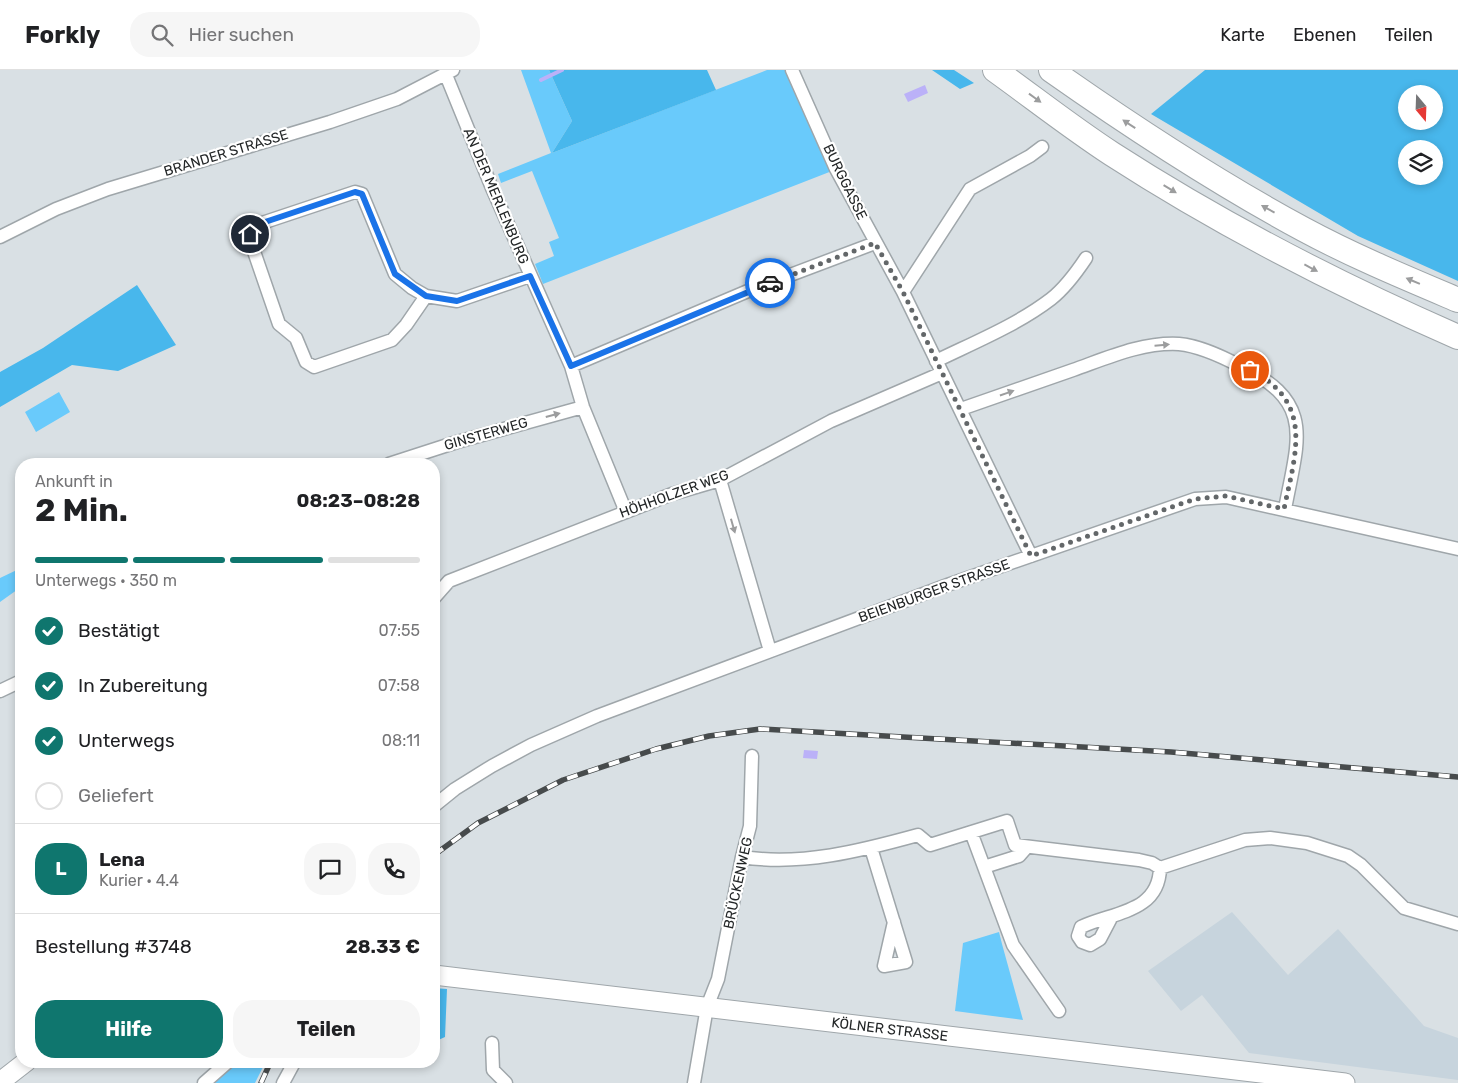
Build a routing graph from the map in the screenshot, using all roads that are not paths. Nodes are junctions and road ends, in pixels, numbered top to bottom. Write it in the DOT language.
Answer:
graph roads {
  1 [pos="792,70"];
  2 [pos="995,70"];
  3 [pos="1051,70"];
  4 [pos="449,73"];
  5 [pos="1042,147"];
  6 [pos="0,237"];
  7 [pos="875,243"];
  8 [pos="1086,258"];
  9 [pos="530,276"];
  10 [pos="903,292"];
  11 [pos="426,296"];
  12 [pos="1458,300"];
  13 [pos="1458,337"];
  14 [pos="571,366"];
  15 [pos="939,367"];
  16 [pos="583,407"];
  17 [pos="961,409"];
  18 [pos="408,458"];
  19 [pos="720,480"];
  20 [pos="1284,509"];
  21 [pos="626,512"];
  22 [pos="1458,549"];
  23 [pos="1031,556"];
  24 [pos="440,591"];
  25 [pos="770,651"];
  26 [pos="15,684"];
  27 [pos="0,691"];
  28 [pos="752,756"];
  29 [pos="440,801"];
  30 [pos="971,832"];
  31 [pos="871,848"];
  32 [pos="1026,848"];
  33 [pos="742,857"];
  34 [pos="984,868"];
  35 [pos="1160,868"];
  36 [pos="1111,918"];
  37 [pos="894,922"];
  38 [pos="1458,924"];
  39 [pos="440,976"];
  40 [pos="707,1007"];
  41 [pos="1059,1011"];
  42 [pos="492,1043"];
  43 [pos="18,1068"];
  44 [pos="221,1068"];
  45 [pos="291,1068"];
  46 [pos="0,1082"];
  47 [pos="204,1083"];
  48 [pos="283,1083"];
  49 [pos="507,1083"];
  50 [pos="694,1083"];
  51 [pos="1345,1083"];
  1 -- 7 [label="street, BURGGASSE"];
  2 -- 13 [label="highway, one-way"];
  12 -- 3 [label="highway, one-way"];
  4 -- 6 [label="street, BRANDER STRASSE"];
  4 -- 9 [label="street, AN DER MERLENBURG"];
  5 -- 10 [label="street"];
  7 -- 10 [label="street, BURGGASSE"];
  7 -- 14 [label="street"];
  8 -- 15 [label="street"];
  9 -- 11 [label="street"];
  9 -- 14 [label="street, AN DER MERLENBURG"];
  10 -- 15 [label="street, BURGGASSE"];
  11 -- 11 [label="street"];
  14 -- 16 [label="street, AN DER MERLENBURG"];
  15 -- 17 [label="street, BURGGASSE"];
  15 -- 19 [label="street, HÖHHOLZER WEG"];
  18 -- 16 [label="street, GINSTERWEG, one-way"];
  16 -- 21 [label="street, AN DER MERLENBURG"];
  17 -- 20 [label="street, one-way"];
  17 -- 23 [label="street, BURGGASSE"];
  19 -- 21 [label="street, HÖHHOLZER WEG"];
  19 -- 25 [label="street, one-way"];
  20 -- 22 [label="street, BEIENBURGER STRASSE"];
  20 -- 23 [label="street, BEIENBURGER STRASSE"];
  21 -- 24 [label="street, HÖHHOLZER WEG"];
  23 -- 25 [label="street, BEIENBURGER STRASSE"];
  25 -- 29 [label="street, BEIENBURGER STRASSE"];
  26 -- 27 [label="street"];
  28 -- 33 [label="street, BRÜCKENWEG"];
  30 -- 31 [label="street"];
  30 -- 32 [label="street"];
  30 -- 34 [label="street"];
  31 -- 33 [label="street"];
  31 -- 37 [label="street"];
  32 -- 34 [label="street"];
  32 -- 35 [label="street"];
  33 -- 40 [label="street, BRÜCKENWEG"];
  34 -- 41 [label="street"];
  35 -- 36 [label="street"];
  35 -- 38 [label="street"];
  39 -- 40 [label="main road, KÖLNER STRASSE"];
  40 -- 50 [label="street, BRÜCKENWEG"];
  40 -- 51 [label="main road, KÖLNER STRASSE"];
  42 -- 49 [label="street"];
  43 -- 46 [label="main road"];
  44 -- 47 [label="street"];
  45 -- 48 [label="street"];
}
